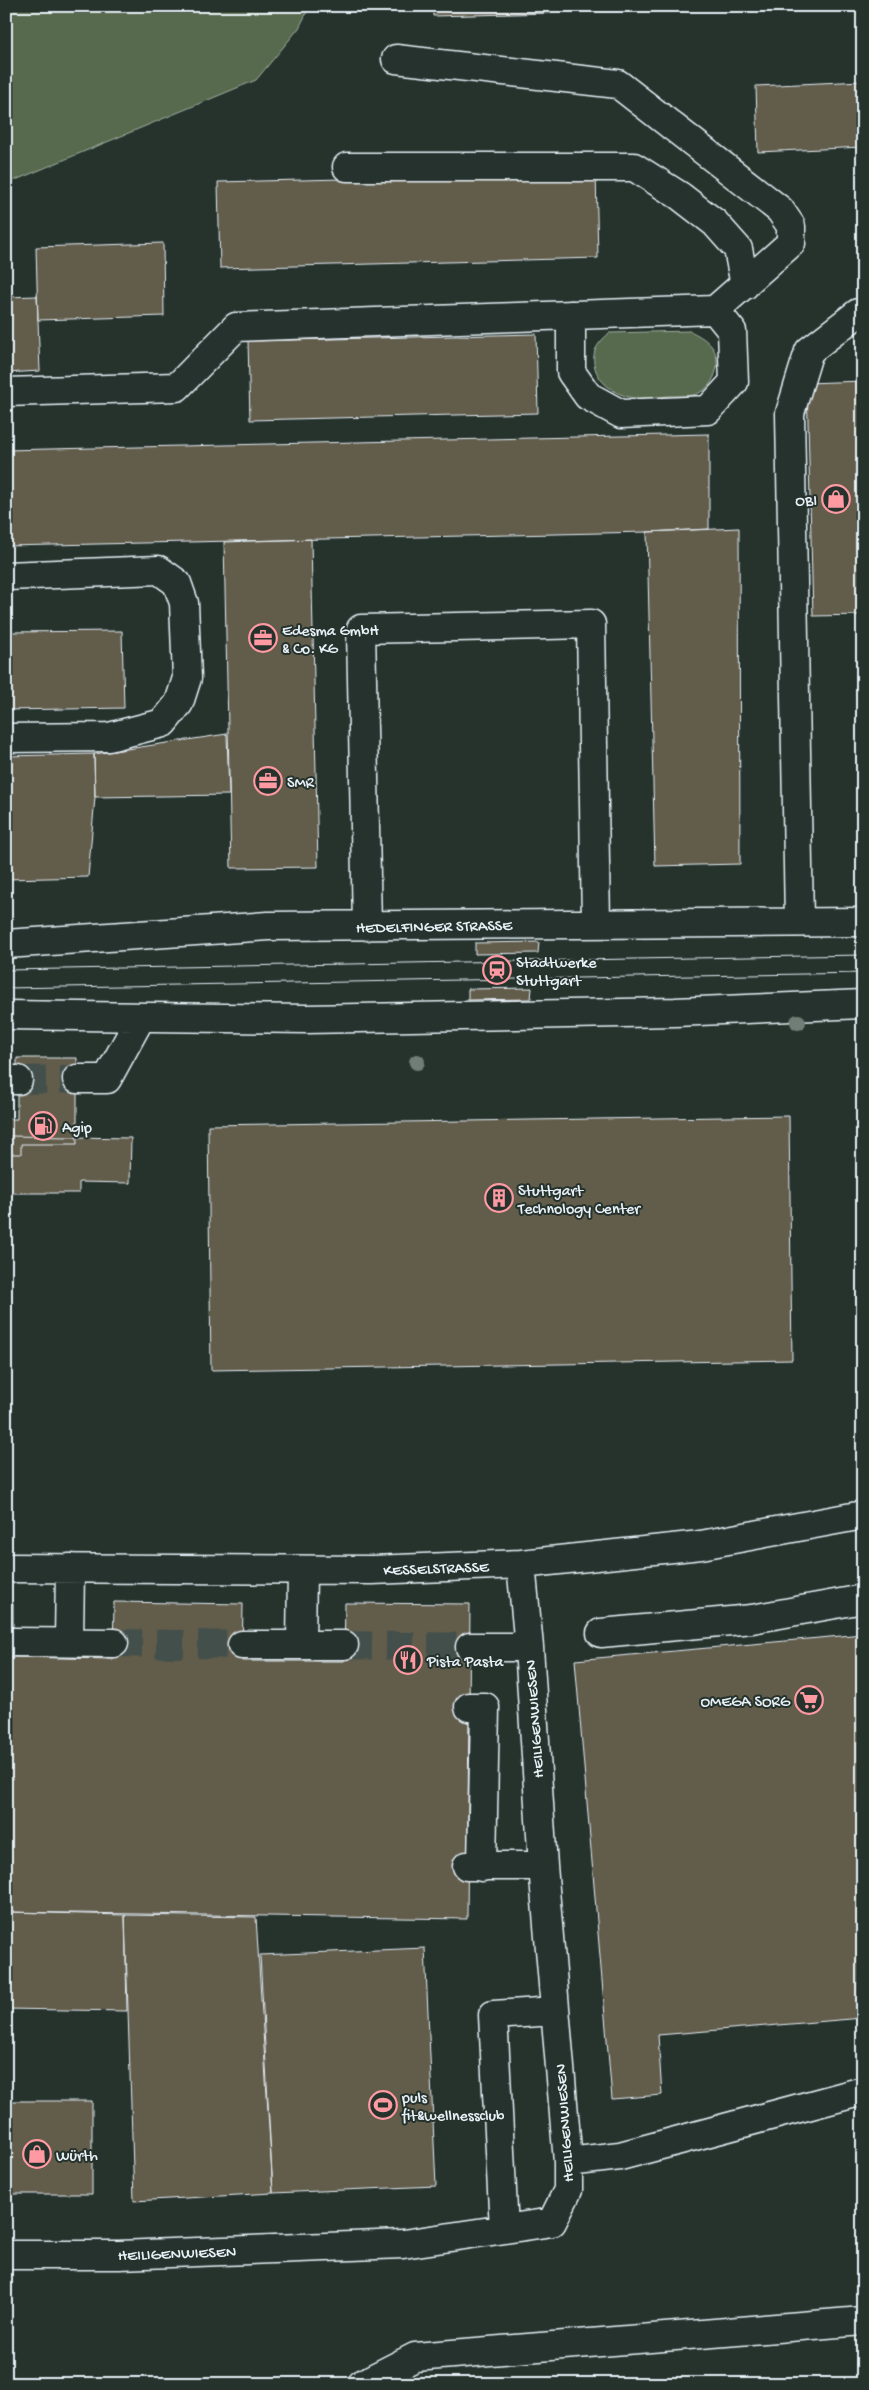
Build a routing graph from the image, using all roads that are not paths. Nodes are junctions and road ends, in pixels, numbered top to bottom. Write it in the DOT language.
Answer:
graph roads {
  1 [pos="396,59"];
  2 [pos="346,167"];
  3 [pos="745,285"];
  4 [pos="715,310"];
  5 [pos="863,313"];
  6 [pos="571,315"];
  7 [pos="6,392"];
  8 [pos="6,576"];
  9 [pos="6,738"];
  10 [pos="799,921"];
  11 [pos="863,922"];
  12 [pos="596,924"];
  13 [pos="367,926"];
  14 [pos="6,944"];
  15 [pos="863,1004"];
  16 [pos="6,1015"];
  17 [pos="141,1017"];
  18 [pos="77,1079"];
  19 [pos="863,1515"];
  20 [pos="521,1564"];
  21 [pos="6,1568"];
  22 [pos="70,1568"];
  23 [pos="302,1570"];
  24 [pos="863,1599"];
  25 [pos="601,1633"];
  26 [pos="12,1642"];
  27 [pos="69,1642"];
  28 [pos="114,1643"];
  29 [pos="242,1645"];
  30 [pos="301,1645"];
  31 [pos="344,1645"];
  32 [pos="470,1647"];
  33 [pos="529,1647"];
  34 [pos="469,1707"];
  35 [pos="543,1866"];
  36 [pos="554,2011"];
  37 [pos="863,2091"];
  38 [pos="568,2162"];
  39 [pos="504,2230"];
  40 [pos="6,2255"];
  41 [pos="863,2322"];
  42 [pos="362,2384"];
  1 -- 3 [label="main road"];
  2 -- 3 [label="main road"];
  3 -- 4 [label="main road"];
  4 -- 6 [label="main road"];
  4 -- 6 [label="main road"];
  5 -- 10 [label="main road"];
  6 -- 7 [label="main road"];
  8 -- 9 [label="main road"];
  10 -- 11 [label="main road, HEDELFINGER STRASSE"];
  10 -- 12 [label="main road, HEDELFINGER STRASSE"];
  12 -- 13 [label="main road, HEDELFINGER STRASSE"];
  12 -- 13 [label="main road"];
  13 -- 14 [label="main road, HEDELFINGER STRASSE"];
  15 -- 17 [label="main road"];
  16 -- 17 [label="main road"];
  17 -- 18 [label="main road"];
  19 -- 20 [label="main road, KESSELSTRASSE"];
  20 -- 23 [label="main road, KESSELSTRASSE"];
  20 -- 33 [label="main road, HEILIGENWIESEN"];
  21 -- 22 [label="main road, KESSELSTRASSE"];
  22 -- 23 [label="main road, KESSELSTRASSE"];
  22 -- 27 [label="main road"];
  23 -- 30 [label="main road"];
  24 -- 25 [label="main road"];
  26 -- 27 [label="main road"];
  27 -- 28 [label="main road"];
  29 -- 30 [label="main road"];
  30 -- 31 [label="main road"];
  32 -- 33 [label="main road"];
  33 -- 35 [label="main road, HEILIGENWIESEN"];
  34 -- 35 [label="main road"];
  35 -- 36 [label="main road, HEILIGENWIESEN"];
  36 -- 38 [label="main road, HEILIGENWIESEN"];
  36 -- 39 [label="main road"];
  37 -- 38 [label="main road"];
  38 -- 39 [label="main road, HEILIGENWIESEN"];
  39 -- 40 [label="main road, HEILIGENWIESEN"];
  41 -- 42 [label="main road"];
}
